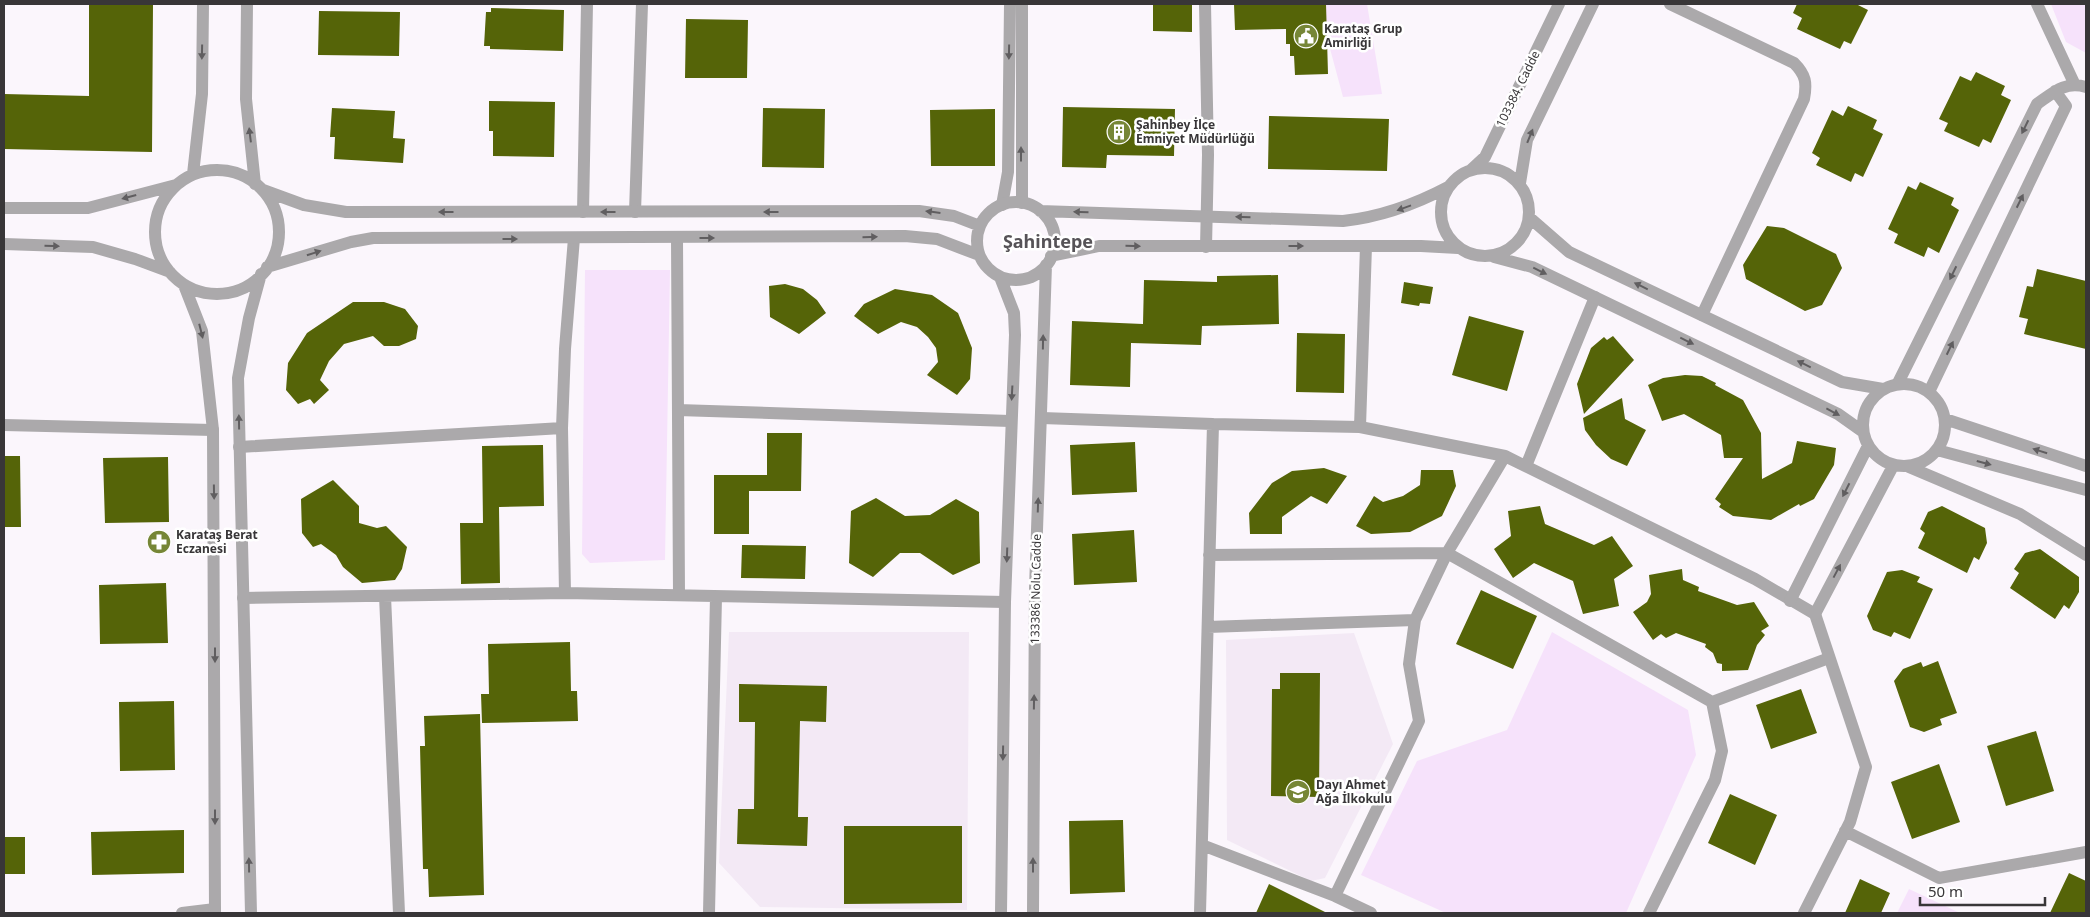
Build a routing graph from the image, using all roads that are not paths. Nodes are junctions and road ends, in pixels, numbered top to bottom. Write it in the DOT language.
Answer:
graph roads {
  1 [pos="203,4"];
  2 [pos="247,4"];
  3 [pos="587,4"];
  4 [pos="642,4"];
  5 [pos="1010,4"];
  6 [pos="1022,4"];
  7 [pos="1206,4"];
  8 [pos="1560,4"];
  9 [pos="1593,4"];
  10 [pos="1670,4"];
  11 [pos="2037,4"];
  12 [pos="2080,85"];
  13 [pos="2055,91"];
  14 [pos="1471,170"];
  15 [pos="193,174"];
  16 [pos="1520,183"];
  17 [pos="176,185"];
  18 [pos="259,187"];
  19 [pos="1448,187"];
  20 [pos="1022,203"];
  21 [pos="1002,205"];
  22 [pos="4,208"];
  23 [pos="1040,210"];
  24 [pos="583,212"];
  25 [pos="635,212"];
  26 [pos="1207,216"];
  27 [pos="1530,218"];
  28 [pos="980,226"];
  29 [pos="574,238"];
  30 [pos="676,238"];
  31 [pos="4,244"];
  32 [pos="1366,246"];
  33 [pos="1206,247"];
  34 [pos="1458,248"];
  35 [pos="980,255"];
  36 [pos="1494,257"];
  37 [pos="1048,261"];
  38 [pos="264,271"];
  39 [pos="170,272"];
  40 [pos="1000,277"];
  41 [pos="184,285"];
  42 [pos="1595,297"];
  43 [pos="1702,315"];
  44 [pos="1898,384"];
  45 [pos="1883,389"];
  46 [pos="1929,392"];
  47 [pos="678,410"];
  48 [pos="1042,418"];
  49 [pos="1945,419"];
  50 [pos="1010,421"];
  51 [pos="1213,424"];
  52 [pos="4,425"];
  53 [pos="1360,427"];
  54 [pos="562,428"];
  55 [pos="213,430"];
  56 [pos="1862,431"];
  57 [pos="1868,446"];
  58 [pos="239,447"];
  59 [pos="1937,450"];
  60 [pos="1505,456"];
  61 [pos="1526,466"];
  62 [pos="1893,466"];
  63 [pos="2086,466"];
  64 [pos="1909,467"];
  65 [pos="2086,490"];
  66 [pos="1447,553"];
  67 [pos="1210,555"];
  68 [pos="2086,555"];
  69 [pos="565,593"];
  70 [pos="679,595"];
  71 [pos="386,596"];
  72 [pos="716,597"];
  73 [pos="243,598"];
  74 [pos="1790,601"];
  75 [pos="1005,602"];
  76 [pos="1815,614"];
  77 [pos="1415,620"];
  78 [pos="1208,627"];
  79 [pos="1829,658"];
  80 [pos="1712,702"];
  81 [pos="1845,831"];
  82 [pos="1202,845"];
  83 [pos="2086,852"];
  84 [pos="1335,896"];
  85 [pos="215,911"];
  86 [pos="182,913"];
  87 [pos="250,913"];
  88 [pos="399,913"];
  89 [pos="709,913"];
  90 [pos="1001,913"];
  91 [pos="1032,913"];
  92 [pos="1200,913"];
  93 [pos="1371,913"];
  94 [pos="1649,913"];
  95 [pos="1804,913"];
  1 -- 15 [label="street, one-way"];
  18 -- 2 [label="street, one-way"];
  3 -- 24 [label="street"];
  4 -- 25 [label="street"];
  5 -- 21 [label="street, one-way"];
  20 -- 6 [label="street, one-way"];
  7 -- 26 [label="street"];
  8 -- 14 [label="street, 103384. Cadde"];
  16 -- 9 [label="street, one-way"];
  10 -- 43 [label="street"];
  11 -- 12 [label="street"];
  12 -- 13 [label="street"];
  13 -- 44 [label="street, one-way"];
  46 -- 13 [label="street, one-way"];
  14 -- 16 [label="street"];
  14 -- 19 [label="street"];
  15 -- 17 [label="street"];
  15 -- 18 [label="street"];
  16 -- 27 [label="street"];
  17 -- 22 [label="street, one-way"];
  17 -- 39 [label="street"];
  24 -- 18 [label="street, one-way"];
  18 -- 38 [label="street"];
  19 -- 26 [label="street, one-way"];
  19 -- 34 [label="street"];
  20 -- 21 [label="street"];
  20 -- 23 [label="street"];
  21 -- 28 [label="street"];
  26 -- 23 [label="street, one-way"];
  23 -- 37 [label="street"];
  25 -- 24 [label="street, one-way"];
  28 -- 25 [label="street, one-way"];
  26 -- 33 [label="street"];
  27 -- 36 [label="street"];
  43 -- 27 [label="street, one-way"];
  28 -- 35 [label="street"];
  29 -- 30 [label="street"];
  38 -- 29 [label="street, one-way"];
  29 -- 54 [label="street"];
  30 -- 35 [label="street, one-way"];
  30 -- 47 [label="street"];
  31 -- 39 [label="street, one-way"];
  33 -- 32 [label="street, one-way"];
  32 -- 34 [label="street"];
  32 -- 53 [label="street"];
  37 -- 33 [label="street, one-way"];
  34 -- 36 [label="street"];
  35 -- 40 [label="street"];
  36 -- 42 [label="street, one-way"];
  37 -- 40 [label="street"];
  48 -- 37 [label="street, 133386 Nolu Cadde, one-way"];
  38 -- 41 [label="street"];
  58 -- 38 [label="street, one-way"];
  39 -- 41 [label="street"];
  40 -- 50 [label="street, one-way"];
  41 -- 55 [label="street, one-way"];
  42 -- 56 [label="street, one-way"];
  42 -- 61 [label="street"];
  45 -- 43 [label="street, one-way"];
  44 -- 45 [label="street"];
  44 -- 46 [label="street"];
  45 -- 56 [label="street"];
  46 -- 49 [label="street"];
  47 -- 50 [label="street"];
  47 -- 70 [label="street"];
  48 -- 51 [label="street"];
  91 -- 48 [label="street, 133386 Nolu Cadde, one-way"];
  49 -- 59 [label="street"];
  63 -- 49 [label="street, one-way"];
  50 -- 75 [label="street, one-way"];
  51 -- 53 [label="street"];
  51 -- 67 [label="street"];
  52 -- 55 [label="street"];
  53 -- 60 [label="street"];
  54 -- 58 [label="street"];
  54 -- 69 [label="street"];
  55 -- 85 [label="street, one-way"];
  56 -- 57 [label="street"];
  57 -- 62 [label="street"];
  57 -- 74 [label="street, one-way"];
  58 -- 73 [label="street"];
  59 -- 64 [label="street"];
  59 -- 65 [label="street, one-way"];
  60 -- 61 [label="street"];
  60 -- 66 [label="street"];
  61 -- 74 [label="street"];
  62 -- 64 [label="street"];
  76 -- 62 [label="street, one-way"];
  64 -- 68 [label="street"];
  66 -- 67 [label="street"];
  66 -- 77 [label="street"];
  66 -- 80 [label="street"];
  67 -- 78 [label="street"];
  69 -- 70 [label="street"];
  69 -- 71 [label="street"];
  70 -- 72 [label="street"];
  71 -- 73 [label="street"];
  71 -- 88 [label="street"];
  72 -- 75 [label="street"];
  72 -- 89 [label="street"];
  87 -- 73 [label="street, one-way"];
  74 -- 76 [label="street"];
  75 -- 90 [label="street, one-way"];
  76 -- 79 [label="street"];
  77 -- 78 [label="street"];
  77 -- 84 [label="street"];
  78 -- 82 [label="street"];
  79 -- 80 [label="street"];
  79 -- 81 [label="street"];
  80 -- 94 [label="street"];
  81 -- 83 [label="street"];
  81 -- 95 [label="street"];
  82 -- 84 [label="street"];
  82 -- 92 [label="street"];
  84 -- 93 [label="street"];
  85 -- 86 [label="street"];
}
